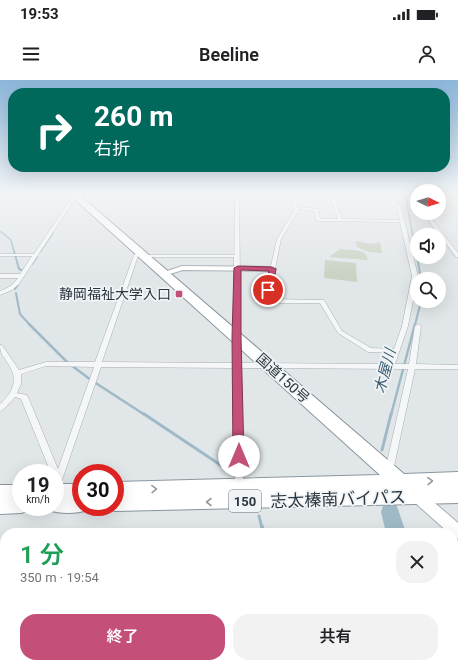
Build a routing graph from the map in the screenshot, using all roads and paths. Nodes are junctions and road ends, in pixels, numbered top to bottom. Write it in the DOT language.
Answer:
graph roads {
  1 [pos="57,221"];
  2 [pos="105,221"];
  3 [pos="237,221"];
  4 [pos="290,221"];
  5 [pos="402,221"];
  6 [pos="431,221"];
  7 [pos="35,254"];
  8 [pos="0,255"];
  9 [pos="142,255"];
  10 [pos="236,256"];
  11 [pos="458,256"];
  12 [pos="238,268"];
  13 [pos="272,269"];
  14 [pos="163,274"];
  15 [pos="0,276"];
  16 [pos="21,276"];
  17 [pos="0,293"];
  18 [pos="418,326"];
  19 [pos="237,337"];
  20 [pos="0,347"];
  21 [pos="396,351"];
  22 [pos="98,365"];
  23 [pos="238,366"];
  24 [pos="268,366"];
  25 [pos="391,366"];
  26 [pos="412,367"];
  27 [pos="458,367"];
  28 [pos="17,373"];
  29 [pos="13,394"];
  30 [pos="0,409"];
  31 [pos="48,464"];
  32 [pos="64,464"];
  33 [pos="396,477"];
  34 [pos="458,480"];
  35 [pos="239,486"];
  36 [pos="124,490"];
  37 [pos="0,493"];
  38 [pos="12,493"];
  39 [pos="458,495"];
  40 [pos="417,496"];
  41 [pos="124,503"];
  42 [pos="12,505"];
  43 [pos="0,506"];
  44 [pos="453,528"];
  1 -- 7 [label="street"];
  2 -- 9 [label="highway, 国道150号"];
  3 -- 10 [label="street"];
  4 -- 13 [label="street"];
  5 -- 21 [label="street"];
  6 -- 11 [label="street"];
  7 -- 8 [label="street"];
  7 -- 16 [label="street"];
  9 -- 10 [label="street"];
  9 -- 14 [label="highway, 国道150号"];
  9 -- 22 [label="street"];
  10 -- 12 [label="street"];
  12 -- 13 [label="street"];
  12 -- 14 [label="street"];
  12 -- 19 [label="street"];
  13 -- 21 [label="street"];
  14 -- 19 [label="highway, 国道150号"];
  15 -- 16 [label="street"];
  16 -- 17 [label="street"];
  18 -- 26 [label="street"];
  19 -- 23 [label="street"];
  19 -- 24 [label="highway, 国道150号"];
  20 -- 28 [label="street"];
  21 -- 25 [label="street"];
  22 -- 23 [label="street"];
  22 -- 28 [label="street"];
  22 -- 32 [label="street"];
  23 -- 24 [label="street"];
  23 -- 35 [label="street"];
  24 -- 25 [label="street"];
  24 -- 33 [label="highway, 国道150号"];
  25 -- 26 [label="street"];
  26 -- 27 [label="street"];
  26 -- 33 [label="street"];
  28 -- 29 [label="street"];
  29 -- 30 [label="street"];
  29 -- 31 [label="street"];
  33 -- 34 [label="highway, 150, one-way"];
  33 -- 35 [label="highway, 志太榛南バイパス / 150"];
  33 -- 40 [label="highway, 国道150号"];
  36 -- 35 [label="highway, 志太榛南バイパス / 150, one-way"];
  37 -- 38 [label="highway"];
  39 -- 40 [label="highway, 150"];
  40 -- 41 [label="highway, 志太榛南バイパス / 150, one-way"];
  40 -- 44 [label="street"];
  42 -- 43 [label="highway"];
}
